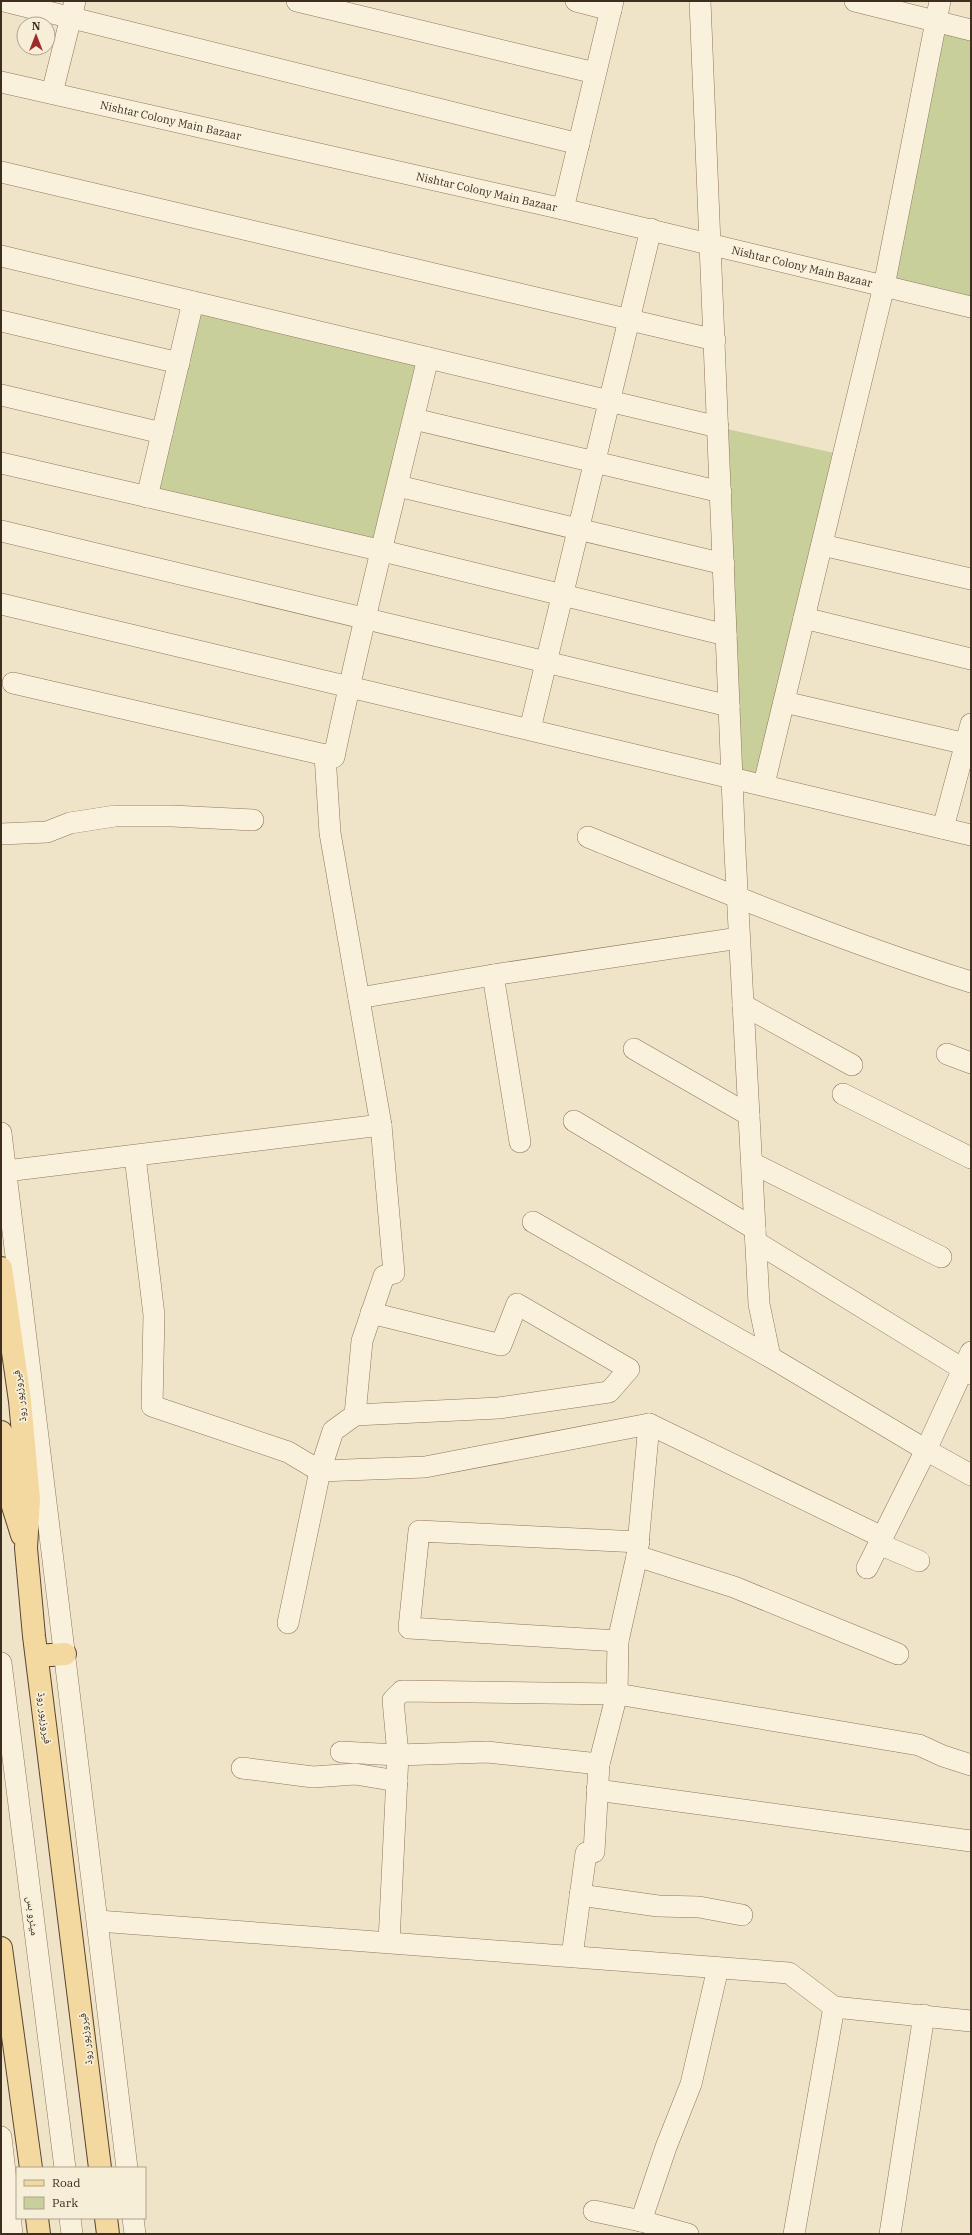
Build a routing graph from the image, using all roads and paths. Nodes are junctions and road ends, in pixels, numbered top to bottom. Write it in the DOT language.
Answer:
graph roads {
  1 [pos="4,1"];
  2 [pos="297,1"];
  3 [pos="576,1"];
  4 [pos="700,1"];
  5 [pos="855,1"];
  6 [pos="940,1"];
  7 [pos="612,5"];
  8 [pos="73,9"];
  9 [pos="936,21"];
  10 [pos="971,30"];
  11 [pos="596,73"];
  12 [pos="1,82"];
  13 [pos="52,93"];
  14 [pos="578,144"];
  15 [pos="1,172"];
  16 [pos="563,209"];
  17 [pos="651,229"];
  18 [pos="711,243"];
  19 [pos="1,256"];
  20 [pos="884,286"];
  21 [pos="193,302"];
  22 [pos="971,307"];
  23 [pos="629,321"];
  24 [pos="1,322"];
  25 [pos="715,340"];
  26 [pos="428,358"];
  27 [pos="179,363"];
  28 [pos="1,395"];
  29 [pos="610,401"];
  30 [pos="414,419"];
  31 [pos="718,427"];
  32 [pos="162,432"];
  33 [pos="595,462"];
  34 [pos="1,463"];
  35 [pos="398,486"];
  36 [pos="721,492"];
  37 [pos="147,498"];
  38 [pos="580,529"];
  39 [pos="1,531"];
  40 [pos="822,545"];
  41 [pos="383,551"];
  42 [pos="724,564"];
  43 [pos="971,579"];
  44 [pos="562,596"];
  45 [pos="1,604"];
  46 [pos="804,618"];
  47 [pos="365,619"];
  48 [pos="726,635"];
  49 [pos="971,659"];
  50 [pos="546,662"];
  51 [pos="13,683"];
  52 [pos="349,688"];
  53 [pos="784,702"];
  54 [pos="729,706"];
  55 [pos="971,724"];
  56 [pos="530,729"];
  57 [pos="968,744"];
  58 [pos="325,755"];
  59 [pos="732,777"];
  60 [pos="764,784"];
  61 [pos="253,820"];
  62 [pos="943,828"];
  63 [pos="1,834"];
  64 [pos="971,835"];
  65 [pos="588,837"];
  66 [pos="737,897"];
  67 [pos="740,938"];
  68 [pos="493,975"];
  69 [pos="971,982"];
  70 [pos="359,998"];
  71 [pos="743,1005"];
  72 [pos="634,1049"];
  73 [pos="947,1054"];
  74 [pos="971,1063"];
  75 [pos="852,1064"];
  76 [pos="843,1094"];
  77 [pos="749,1115"];
  78 [pos="574,1121"];
  79 [pos="381,1125"];
  80 [pos="1,1133"];
  81 [pos="520,1142"];
  82 [pos="134,1156"];
  83 [pos="971,1158"];
  84 [pos="752,1163"];
  85 [pos="6,1171"];
  86 [pos="533,1222"];
  87 [pos="755,1235"];
  88 [pos="941,1257"];
  89 [pos="1,1268"];
  90 [pos="371,1313"];
  91 [pos="770,1357"];
  92 [pos="968,1365"];
  93 [pos="355,1415"];
  94 [pos="648,1424"];
  95 [pos="1,1432"];
  96 [pos="926,1450"];
  97 [pos="320,1471"];
  98 [pos="971,1475"];
  99 [pos="881,1541"];
  100 [pos="26,1548"];
  101 [pos="638,1549"];
  102 [pos="919,1561"];
  103 [pos="867,1568"];
  104 [pos="288,1623"];
  105 [pos="618,1641"];
  106 [pos="65,1654"];
  107 [pos="898,1654"];
  108 [pos="37,1656"];
  109 [pos="1,1663"];
  110 [pos="617,1694"];
  111 [pos="341,1752"];
  112 [pos="398,1755"];
  113 [pos="599,1764"];
  114 [pos="971,1765"];
  115 [pos="242,1768"];
  116 [pos="397,1781"];
  117 [pos="597,1790"];
  118 [pos="971,1841"];
  119 [pos="580,1896"];
  120 [pos="742,1915"];
  121 [pos="98,1921"];
  122 [pos="389,1942"];
  123 [pos="1,1948"];
  124 [pos="572,1956"];
  125 [pos="718,1968"];
  126 [pos="834,2007"];
  127 [pos="924,2015"];
  128 [pos="971,2020"];
  129 [pos="26,2126"];
  130 [pos="1,2128"];
  131 [pos="1,2137"];
  132 [pos="31,2167"];
  133 [pos="64,2167"];
  134 [pos="100,2167"];
  135 [pos="127,2167"];
  136 [pos="594,2211"];
  137 [pos="37,2219"];
  138 [pos="70,2219"];
  139 [pos="106,2219"];
  140 [pos="133,2219"];
  141 [pos="641,2221"];
  142 [pos="12,2234"];
  143 [pos="39,2234"];
  144 [pos="72,2234"];
  145 [pos="108,2234"];
  146 [pos="134,2234"];
  147 [pos="688,2234"];
  148 [pos="794,2234"];
  149 [pos="890,2234"];
  1 -- 8 [label="street"];
  2 -- 11 [label="street"];
  3 -- 7 [label="street"];
  4 -- 18 [label="street"];
  5 -- 9 [label="street"];
  6 -- 9 [label="street"];
  7 -- 11 [label="street"];
  8 -- 13 [label="street"];
  8 -- 14 [label="street"];
  9 -- 10 [label="street"];
  9 -- 20 [label="street"];
  11 -- 14 [label="street"];
  12 -- 13 [label="street, Nishtar Colony Main Bazaar"];
  13 -- 16 [label="street, Nishtar Colony Main Bazaar"];
  14 -- 16 [label="street"];
  15 -- 23 [label="street"];
  16 -- 17 [label="street, Nishtar Colony Main Bazaar"];
  17 -- 18 [label="street, Nishtar Colony Main Bazaar"];
  17 -- 23 [label="street"];
  18 -- 20 [label="street, Nishtar Colony Main Bazaar"];
  18 -- 25 [label="street"];
  19 -- 21 [label="street"];
  20 -- 22 [label="street, Nishtar Colony Main Bazaar"];
  20 -- 40 [label="street"];
  21 -- 26 [label="street"];
  21 -- 27 [label="street"];
  23 -- 25 [label="street"];
  23 -- 29 [label="street"];
  24 -- 27 [label="street"];
  25 -- 31 [label="street"];
  26 -- 29 [label="street"];
  26 -- 30 [label="street"];
  27 -- 32 [label="street"];
  28 -- 32 [label="street"];
  29 -- 31 [label="street"];
  29 -- 33 [label="street"];
  30 -- 33 [label="street"];
  30 -- 35 [label="street"];
  31 -- 36 [label="street"];
  32 -- 37 [label="street"];
  33 -- 36 [label="street"];
  33 -- 38 [label="street"];
  34 -- 37 [label="street"];
  35 -- 38 [label="street"];
  35 -- 41 [label="street"];
  36 -- 42 [label="street"];
  37 -- 41 [label="street"];
  38 -- 42 [label="street"];
  38 -- 44 [label="street"];
  39 -- 47 [label="street"];
  40 -- 43 [label="street"];
  40 -- 46 [label="street"];
  41 -- 44 [label="street"];
  41 -- 47 [label="street"];
  42 -- 48 [label="street"];
  44 -- 48 [label="street"];
  44 -- 50 [label="street"];
  45 -- 52 [label="street"];
  46 -- 49 [label="street"];
  46 -- 53 [label="street"];
  47 -- 50 [label="street"];
  47 -- 52 [label="street"];
  48 -- 54 [label="street"];
  50 -- 54 [label="street"];
  50 -- 56 [label="street"];
  51 -- 58 [label="street"];
  52 -- 56 [label="street"];
  52 -- 58 [label="street"];
  53 -- 57 [label="street"];
  53 -- 60 [label="street"];
  54 -- 59 [label="street"];
  55 -- 57 [label="street"];
  56 -- 59 [label="street"];
  57 -- 62 [label="street"];
  58 -- 70 [label="street"];
  59 -- 60 [label="street"];
  59 -- 66 [label="street"];
  60 -- 62 [label="street"];
  61 -- 63 [label="street"];
  62 -- 64 [label="street"];
  65 -- 66 [label="street"];
  66 -- 67 [label="street"];
  66 -- 69 [label="street"];
  67 -- 68 [label="street"];
  67 -- 71 [label="street"];
  68 -- 70 [label="street"];
  68 -- 81 [label="street"];
  70 -- 79 [label="street"];
  71 -- 75 [label="street"];
  71 -- 77 [label="street"];
  72 -- 77 [label="street"];
  73 -- 74 [label="street"];
  76 -- 83 [label="street"];
  77 -- 84 [label="street"];
  78 -- 87 [label="street"];
  79 -- 82 [label="street"];
  79 -- 90 [label="street"];
  80 -- 85 [label="street"];
  82 -- 85 [label="street"];
  82 -- 97 [label="street"];
  84 -- 87 [label="street"];
  84 -- 88 [label="street"];
  85 -- 106 [label="street"];
  86 -- 91 [label="street"];
  87 -- 91 [label="street"];
  87 -- 92 [label="street"];
  89 -- 100 [label="main road, فیروزپور روڈ"];
  90 -- 93 [label="street"];
  90 -- 93 [label="street"];
  91 -- 96 [label="street"];
  92 -- 96 [label="street"];
  93 -- 97 [label="street"];
  94 -- 97 [label="street"];
  94 -- 99 [label="street"];
  94 -- 101 [label="street"];
  95 -- 100 [label="main road"];
  96 -- 98 [label="street"];
  96 -- 99 [label="street"];
  97 -- 104 [label="street"];
  99 -- 102 [label="street"];
  99 -- 103 [label="street"];
  100 -- 108 [label="main road, فیروزپور روڈ"];
  101 -- 105 [label="street"];
  101 -- 105 [label="street"];
  101 -- 107 [label="street"];
  105 -- 110 [label="street"];
  106 -- 108 [label="main road"];
  106 -- 121 [label="street"];
  108 -- 134 [label="main road, فیروزپور روڈ"];
  109 -- 133 [label="street, میٹرو بس"];
  110 -- 112 [label="street"];
  110 -- 113 [label="street"];
  110 -- 114 [label="street"];
  111 -- 112 [label="street"];
  112 -- 113 [label="street"];
  112 -- 116 [label="street"];
  113 -- 117 [label="street"];
  115 -- 116 [label="street"];
  116 -- 122 [label="street"];
  117 -- 118 [label="street"];
  117 -- 119 [label="street"];
  119 -- 120 [label="street"];
  119 -- 124 [label="street"];
  121 -- 122 [label="street"];
  121 -- 135 [label="street"];
  122 -- 124 [label="street"];
  123 -- 129 [label="main road"];
  124 -- 125 [label="street"];
  125 -- 126 [label="street"];
  125 -- 141 [label="street"];
  126 -- 127 [label="street"];
  126 -- 148 [label="street"];
  127 -- 128 [label="street"];
  127 -- 149 [label="street"];
  129 -- 130 [label="street"];
  129 -- 132 [label="main road"];
  131 -- 142 [label="street"];
  136 -- 141 [label="street"];
  137 -- 143 [label="main road"];
  138 -- 144 [label="street"];
  139 -- 145 [label="main road"];
  140 -- 146 [label="street"];
  141 -- 147 [label="street"];
}
